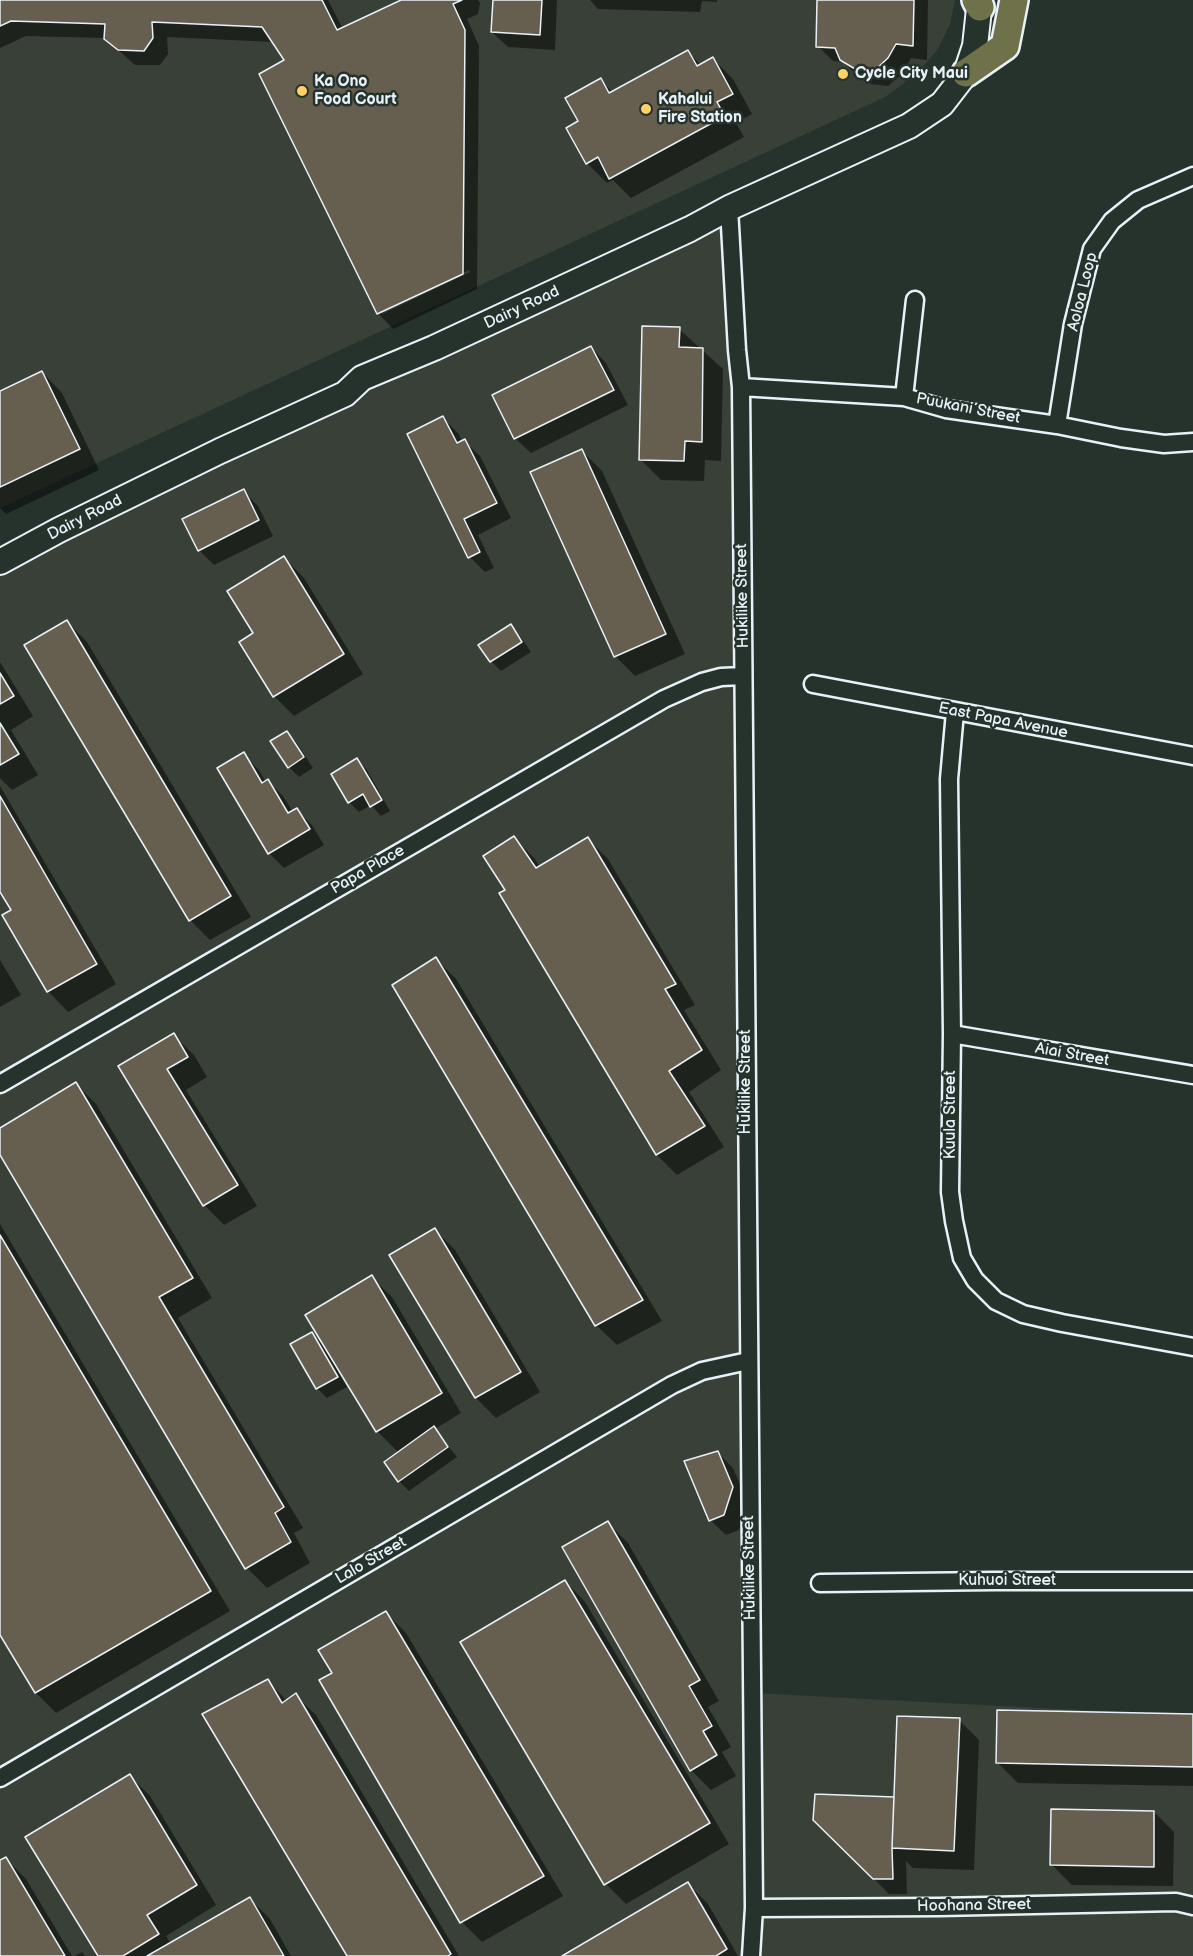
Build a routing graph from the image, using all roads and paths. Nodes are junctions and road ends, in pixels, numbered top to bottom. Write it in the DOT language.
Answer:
graph roads {
  1 [pos="1014,0"];
  2 [pos="978,2"];
  3 [pos="966,72"];
  4 [pos="1193,176"];
  5 [pos="729,208"];
  6 [pos="915,300"];
  7 [pos="741,387"];
  8 [pos="904,397"];
  9 [pos="1057,425"];
  10 [pos="1193,442"];
  11 [pos="0,562"];
  12 [pos="743,676"];
  13 [pos="813,684"];
  14 [pos="955,712"];
  15 [pos="1193,756"];
  16 [pos="952,1034"];
  17 [pos="1193,1076"];
  18 [pos="0,1084"];
  19 [pos="1193,1347"];
  20 [pos="748,1361"];
  21 [pos="1193,1581"];
  22 [pos="820,1583"];
  23 [pos="0,1778"];
  24 [pos="1193,1906"];
  25 [pos="753,1908"];
  26 [pos="751,1956"];
  1 -- 3 [label="main road"];
  2 -- 3 [label="main road, Dairy Road"];
  3 -- 5 [label="main road, Dairy Road"];
  4 -- 9 [label="street, Aoloa Loop"];
  5 -- 7 [label="street, Hukilike Street"];
  5 -- 11 [label="main road, Dairy Road"];
  6 -- 8 [label="street"];
  7 -- 8 [label="street, Puukani Street"];
  7 -- 12 [label="street, Hukilike Street"];
  8 -- 9 [label="street, Puukani Street"];
  9 -- 10 [label="street, Puukani Street"];
  12 -- 18 [label="street, Papa Place"];
  12 -- 20 [label="street, Hukilike Street"];
  13 -- 14 [label="street, East Papa Avenue"];
  14 -- 15 [label="street, East Papa Avenue"];
  14 -- 16 [label="street, Kuula Street"];
  16 -- 17 [label="street, Aiai Street"];
  16 -- 19 [label="street, Kuula Street"];
  20 -- 23 [label="street, Lalo Street"];
  20 -- 25 [label="street, Hukilike Street"];
  21 -- 22 [label="street, Kuhuoi Street"];
  24 -- 25 [label="street, Hoohana Street"];
  25 -- 26 [label="street, Hukilike Street"];
}
